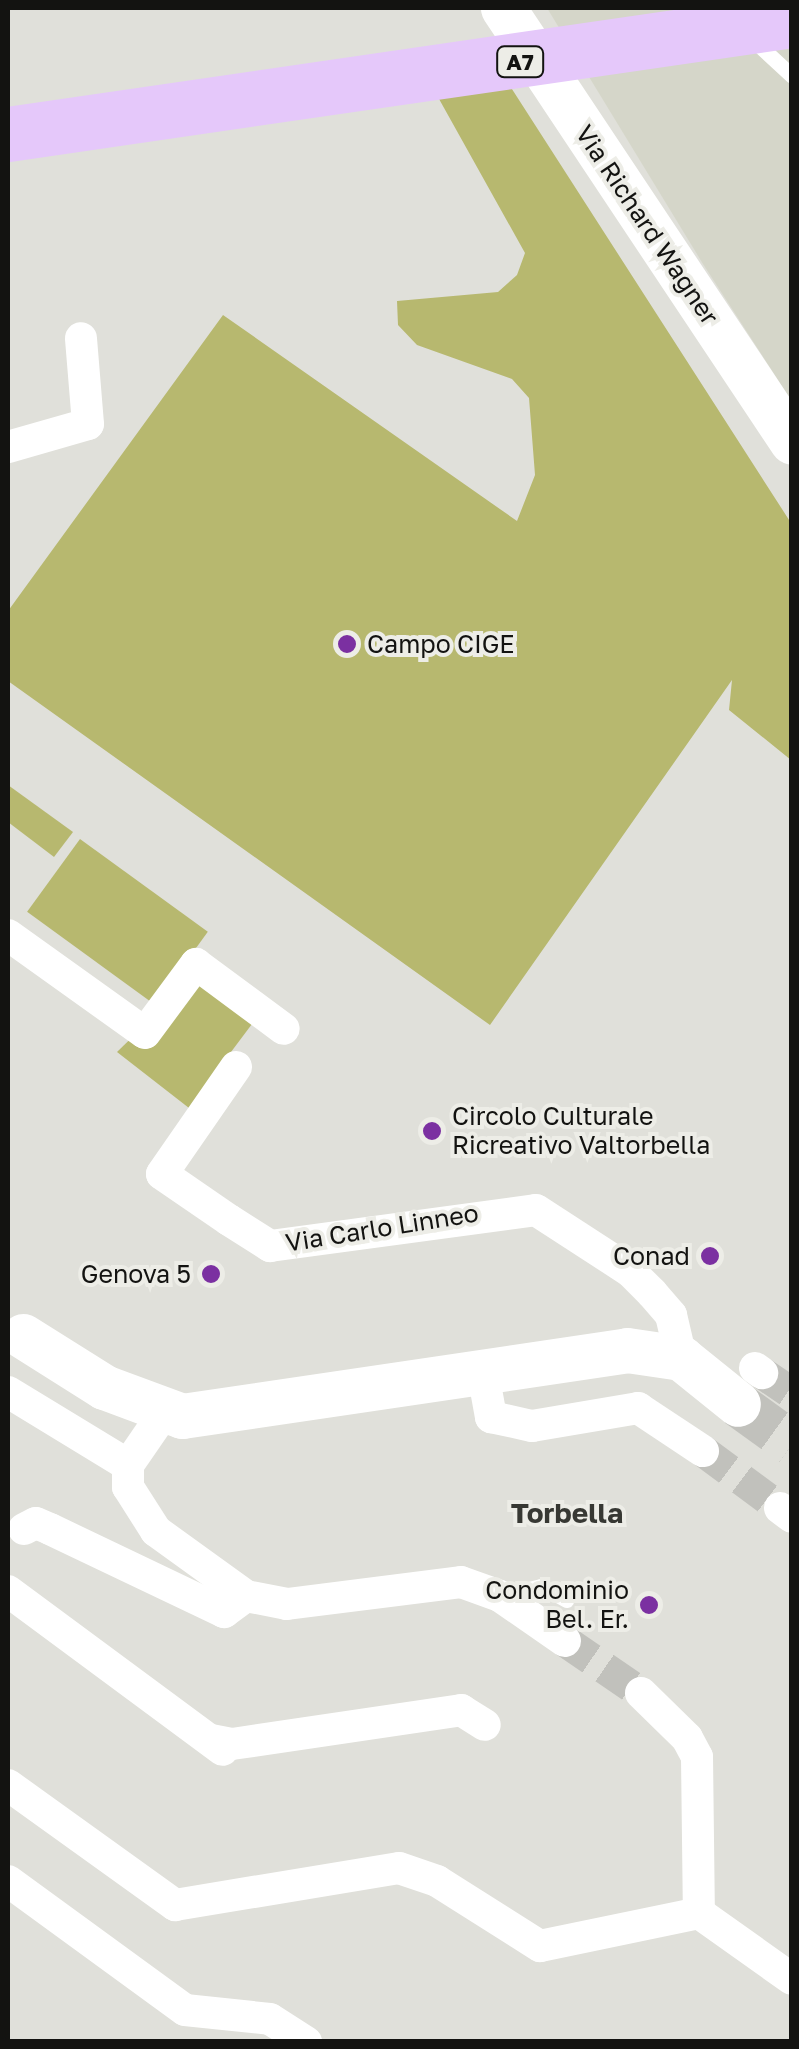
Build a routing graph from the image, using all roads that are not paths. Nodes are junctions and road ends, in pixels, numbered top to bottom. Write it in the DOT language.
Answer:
graph roads {
  1 [pos="502,8"];
  2 [pos="724,8"];
  3 [pos="792,20"];
  4 [pos="792,76"];
  5 [pos="8,134"];
  6 [pos="81,338"];
  7 [pos="792,442"];
  8 [pos="8,447"];
  9 [pos="8,935"];
  10 [pos="284,1029"];
  11 [pos="236,1067"];
  12 [pos="23,1336"];
  13 [pos="681,1358"];
  14 [pos="482,1373"];
  15 [pos="751,1382"];
  16 [pos="8,1392"];
  17 [pos="163,1414"];
  18 [pos="703,1451"];
  19 [pos="128,1465"];
  20 [pos="24,1529"];
  21 [pos="8,1591"];
  22 [pos="246,1596"];
  23 [pos="500,1596"];
  24 [pos="566,1600"];
  25 [pos="565,1642"];
  26 [pos="641,1693"];
  27 [pos="485,1724"];
  28 [pos="8,1786"];
  29 [pos="8,1881"];
  30 [pos="698,1914"];
  31 [pos="792,1979"];
  32 [pos="306,2042"];
  1 -- 7 [label="street, Via Richard Wagner"];
  2 -- 4 [label="lane"];
  3 -- 5 [label="highway, A7"];
  6 -- 8 [label="street"];
  9 -- 10 [label="street"];
  11 -- 13 [label="street, Via Carlo Linneo"];
  12 -- 17 [label="street"];
  13 -- 14 [label="street"];
  13 -- 15 [label="street"];
  14 -- 17 [label="street"];
  14 -- 18 [label="street"];
  16 -- 19 [label="street"];
  17 -- 19 [label="street"];
  19 -- 22 [label="street"];
  20 -- 22 [label="street"];
  21 -- 27 [label="street"];
  22 -- 23 [label="street"];
  23 -- 24 [label="lane"];
  23 -- 25 [label="street"];
  26 -- 30 [label="street"];
  28 -- 30 [label="street"];
  29 -- 32 [label="street"];
  30 -- 31 [label="street"];
}
